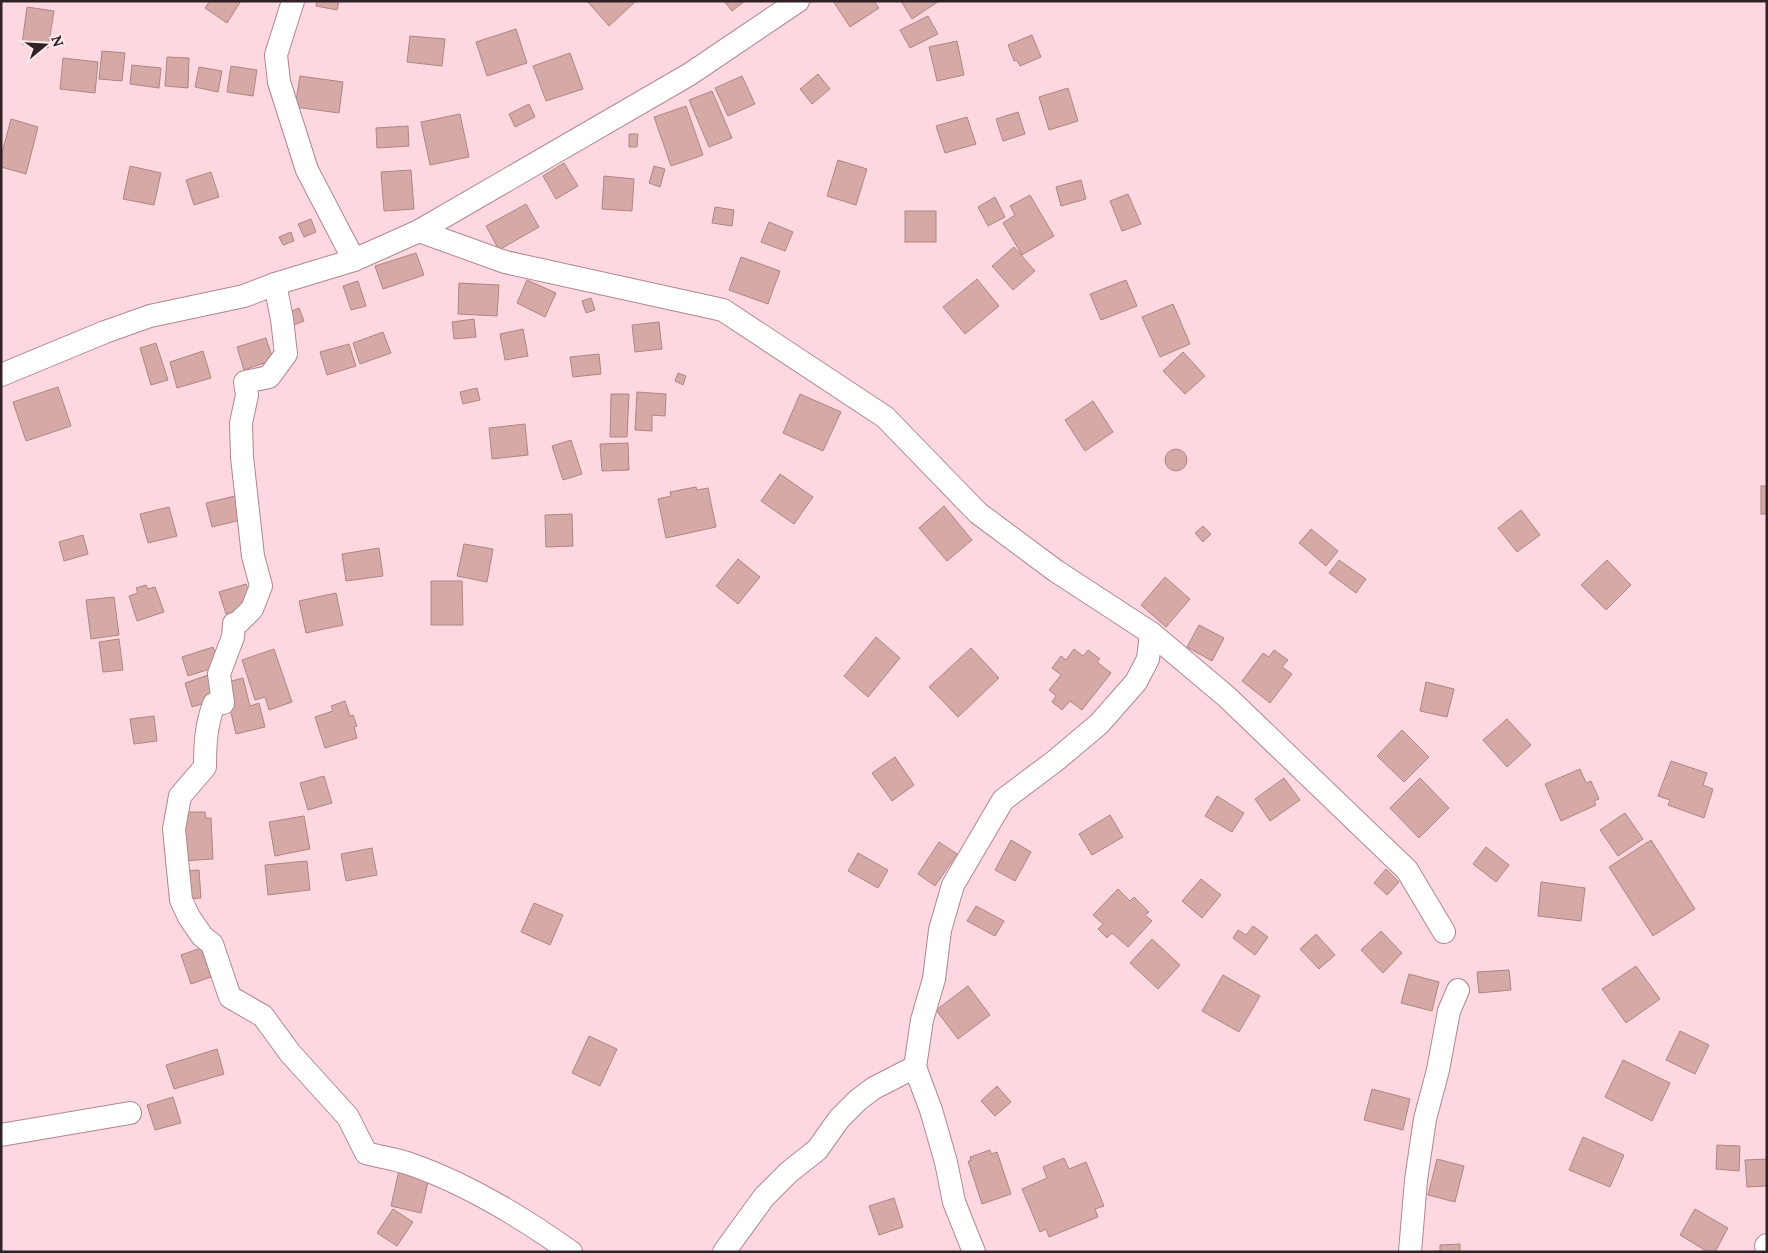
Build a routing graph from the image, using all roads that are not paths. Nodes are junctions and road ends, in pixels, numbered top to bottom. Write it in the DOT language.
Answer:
graph roads {
  1 [pos="293,1"];
  2 [pos="794,3"];
  3 [pos="419,231"];
  4 [pos="354,260"];
  5 [pos="275,284"];
  6 [pos="1,375"];
  7 [pos="1151,633"];
  8 [pos="1444,932"];
  9 [pos="1458,990"];
  10 [pos="915,1067"];
  11 [pos="130,1113"];
  12 [pos="1,1135"];
  13 [pos="571,1252"];
  14 [pos="724,1252"];
  15 [pos="974,1252"];
  16 [pos="1410,1252"];
  1 -- 4 [label="street"];
  2 -- 3 [label="street"];
  3 -- 4 [label="street"];
  3 -- 7 [label="street"];
  4 -- 5 [label="street"];
  5 -- 6 [label="street"];
  5 -- 13 [label="street"];
  7 -- 8 [label="street"];
  7 -- 10 [label="street"];
  9 -- 16 [label="street"];
  10 -- 14 [label="street"];
  10 -- 15 [label="street"];
  11 -- 12 [label="street"];
}
